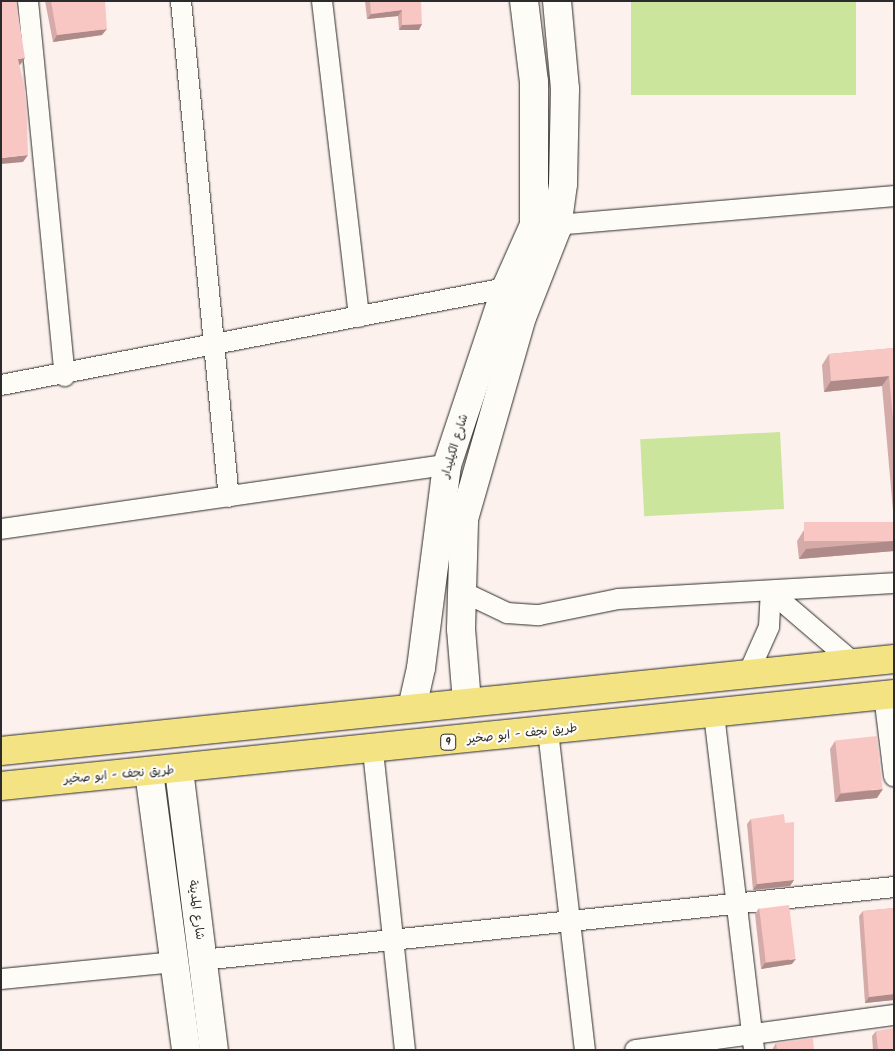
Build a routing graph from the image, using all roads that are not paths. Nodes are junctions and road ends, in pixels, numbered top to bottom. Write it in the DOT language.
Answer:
graph roads {
  1 [pos="28,1"];
  2 [pos="181,1"];
  3 [pos="322,1"];
  4 [pos="524,1"];
  5 [pos="557,1"];
  6 [pos="894,196"];
  7 [pos="546,227"];
  8 [pos="506,288"];
  9 [pos="359,317"];
  10 [pos="218,347"];
  11 [pos="65,376"];
  12 [pos="1,385"];
  13 [pos="447,465"];
  14 [pos="229,497"];
  15 [pos="1,529"];
  16 [pos="894,583"];
  17 [pos="463,592"];
  18 [pos="771,592"];
  19 [pos="894,659"];
  20 [pos="854,663"];
  21 [pos="748,674"];
  22 [pos="889,695"];
  23 [pos="467,702"];
  24 [pos="412,708"];
  25 [pos="714,714"];
  26 [pos="548,731"];
  27 [pos="373,750"];
  28 [pos="1,752"];
  29 [pos="178,770"];
  30 [pos="149,772"];
  31 [pos="894,776"];
  32 [pos="1,786"];
  33 [pos="894,887"];
  34 [pos="737,904"];
  35 [pos="570,921"];
  36 [pos="392,940"];
  37 [pos="202,960"];
  38 [pos="175,962"];
  39 [pos="1,979"];
  40 [pos="894,1015"];
  41 [pos="753,1042"];
  42 [pos="186,1050"];
  43 [pos="214,1050"];
  44 [pos="405,1050"];
  45 [pos="585,1050"];
  46 [pos="635,1050"];
  1 -- 11 [label="street"];
  2 -- 10 [label="street"];
  3 -- 9 [label="street"];
  4 -- 7 [label="main road"];
  5 -- 7 [label="main road"];
  6 -- 7 [label="street"];
  7 -- 8 [label="main road, شارع الكيليدار"];
  7 -- 17 [label="main road"];
  8 -- 9 [label="street"];
  8 -- 13 [label="main road, شارع الكيليدار"];
  9 -- 10 [label="street"];
  10 -- 11 [label="street"];
  10 -- 14 [label="street"];
  11 -- 12 [label="street"];
  13 -- 14 [label="street"];
  13 -- 24 [label="main road, شارع الكيليدار"];
  14 -- 15 [label="street"];
  16 -- 18 [label="street"];
  17 -- 18 [label="street"];
  17 -- 23 [label="main road"];
  18 -- 20 [label="street"];
  18 -- 21 [label="street"];
  19 -- 20 [label="highway"];
  20 -- 21 [label="highway"];
  21 -- 23 [label="highway"];
  22 -- 25 [label="highway, طريق نجف - ابو صخير / 9"];
  22 -- 31 [label="street"];
  23 -- 24 [label="highway"];
  24 -- 28 [label="highway"];
  25 -- 26 [label="highway, طريق نجف - ابو صخير / 9"];
  25 -- 34 [label="street"];
  26 -- 27 [label="highway, طريق نجف - ابو صخير / 9"];
  26 -- 35 [label="street"];
  27 -- 29 [label="highway, طريق نجف - ابو صخير / 9"];
  27 -- 36 [label="street"];
  29 -- 30 [label="highway, طريق نجف - ابو صخير / 9"];
  29 -- 37 [label="main road, شارع المدينة"];
  30 -- 32 [label="highway, طريق نجف - ابو صخير / 9"];
  30 -- 38 [label="main road"];
  33 -- 34 [label="street"];
  34 -- 35 [label="street"];
  34 -- 41 [label="street"];
  35 -- 36 [label="street"];
  35 -- 45 [label="street"];
  36 -- 37 [label="street"];
  36 -- 44 [label="street"];
  37 -- 43 [label="main road, شارع المدينة"];
  38 -- 39 [label="street"];
  38 -- 42 [label="main road"];
  40 -- 41 [label="street"];
  41 -- 46 [label="street"];
}
